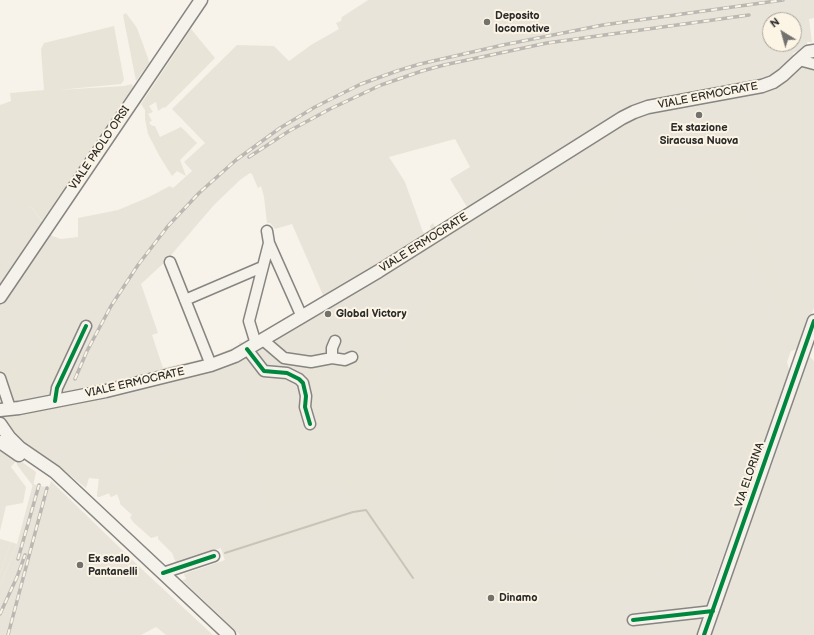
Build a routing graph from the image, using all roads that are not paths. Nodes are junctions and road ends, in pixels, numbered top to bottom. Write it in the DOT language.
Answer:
graph roads {
  1 [pos="201,0"];
  2 [pos="814,51"];
  3 [pos="799,60"];
  4 [pos="814,63"];
  5 [pos="267,231"];
  6 [pos="269,243"];
  7 [pos="170,262"];
  8 [pos="262,267"];
  9 [pos="0,297"];
  10 [pos="185,300"];
  11 [pos="302,317"];
  12 [pos="814,321"];
  13 [pos="86,326"];
  14 [pos="335,341"];
  15 [pos="256,344"];
  16 [pos="352,357"];
  17 [pos="332,358"];
  18 [pos="211,365"];
  19 [pos="0,378"];
  20 [pos="55,401"];
  21 [pos="10,409"];
  22 [pos="310,424"];
  23 [pos="0,425"];
  24 [pos="0,442"];
  25 [pos="214,556"];
  26 [pos="163,573"];
  27 [pos="712,611"];
  28 [pos="633,620"];
  29 [pos="218,635"];
  30 [pos="229,635"];
  31 [pos="704,635"];
  1 -- 9 [label="main road, VIALE PAOLO ORSI"];
  2 -- 3 [label="main road, VIALE ERMOCRATE"];
  2 -- 4 [label="street"];
  3 -- 4 [label="street"];
  3 -- 11 [label="main road, VIALE ERMOCRATE"];
  5 -- 6 [label="street"];
  6 -- 8 [label="street"];
  6 -- 11 [label="street"];
  7 -- 10 [label="street"];
  8 -- 10 [label="street"];
  8 -- 15 [label="street"];
  10 -- 18 [label="street"];
  11 -- 15 [label="main road, VIALE ERMOCRATE"];
  12 -- 27 [label="main road, VIA ELORINA"];
  13 -- 20 [label="street"];
  14 -- 17 [label="street"];
  15 -- 17 [label="street"];
  15 -- 18 [label="main road, VIALE ERMOCRATE"];
  15 -- 22 [label="street"];
  16 -- 17 [label="street"];
  18 -- 20 [label="main road, VIALE ERMOCRATE"];
  19 -- 21 [label="street"];
  20 -- 21 [label="main road, VIALE ERMOCRATE"];
  21 -- 23 [label="main road"];
  23 -- 26 [label="main road"];
  24 -- 29 [label="main road"];
  25 -- 26 [label="street"];
  26 -- 30 [label="main road"];
  27 -- 28 [label="street"];
  27 -- 31 [label="main road, VIA ELORINA"];
}
